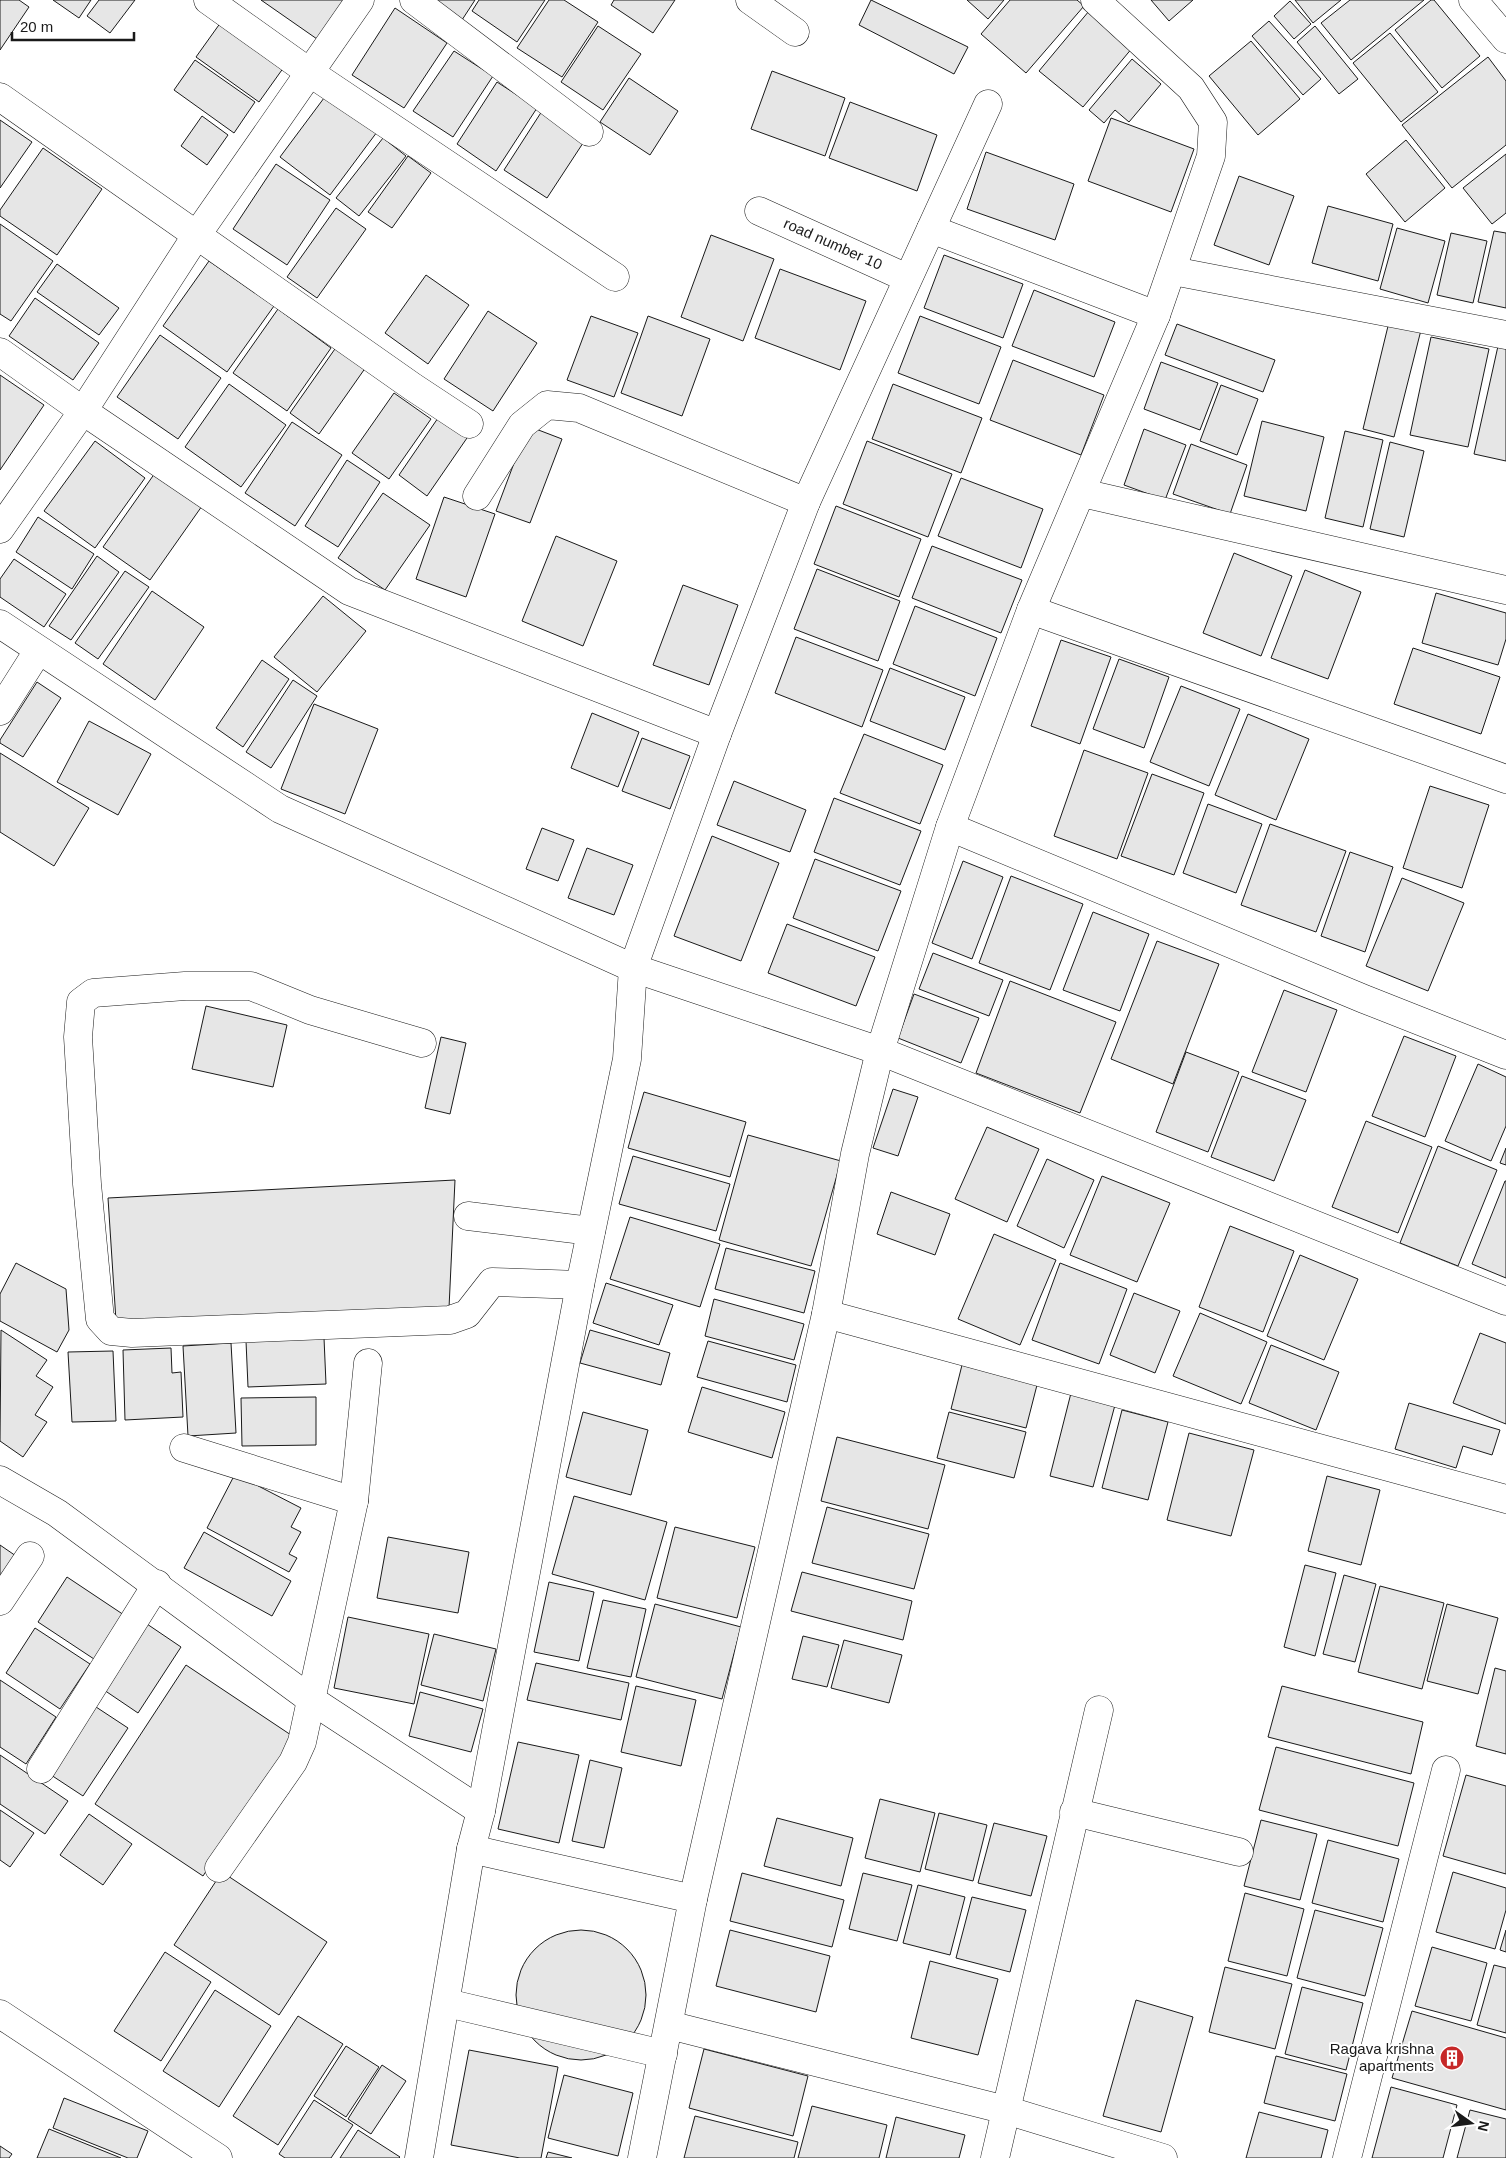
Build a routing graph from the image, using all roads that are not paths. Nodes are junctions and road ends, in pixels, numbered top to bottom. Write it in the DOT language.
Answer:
graph roads {
  1 [pos="208,0"];
  2 [pos="360,0"];
  3 [pos="414,0"];
  4 [pos="750,0"];
  5 [pos="1095,0"];
  6 [pos="1472,0"];
  7 [pos="795,32"];
  8 [pos="1506,39"];
  9 [pos="309,72"];
  10 [pos="0,97"];
  11 [pos="988,104"];
  12 [pos="589,132"];
  13 [pos="759,211"];
  14 [pos="931,229"];
  15 [pos="196,236"];
  16 [pos="1173,271"];
  17 [pos="615,277"];
  18 [pos="907,278"];
  19 [pos="1156,315"];
  20 [pos="1506,335"];
  21 [pos="0,352"];
  22 [pos="83,411"];
  23 [pos="469,424"];
  24 [pos="1082,493"];
  25 [pos="477,496"];
  26 [pos="806,502"];
  27 [pos="0,529"];
  28 [pos="1506,590"];
  29 [pos="1031,610"];
  30 [pos="0,624"];
  31 [pos="38,651"];
  32 [pos="0,711"];
  33 [pos="717,734"];
  34 [pos="1506,779"];
  35 [pos="950,827"];
  36 [pos="633,968"];
  37 [pos="422,1043"];
  38 [pos="880,1052"];
  39 [pos="1506,1055"];
  40 [pos="468,1216"];
  41 [pos="592,1231"];
  42 [pos="580,1285"];
  43 [pos="1506,1301"];
  44 [pos="826,1314"];
  45 [pos="368,1363"];
  46 [pos="184,1448"];
  47 [pos="0,1480"];
  48 [pos="1506,1499"];
  49 [pos="354,1502"];
  50 [pos="30,1556"];
  51 [pos="156,1584"];
  52 [pos="0,1601"];
  53 [pos="313,1701"];
  54 [pos="1099,1710"];
  55 [pos="41,1769"];
  56 [pos="1446,1770"];
  57 [pos="481,1811"];
  58 [pos="1074,1812"];
  59 [pos="471,1849"];
  60 [pos="1239,1852"];
  61 [pos="219,1868"];
  62 [pos="693,1900"];
  63 [pos="446,2003"];
  64 [pos="0,2014"];
  65 [pos="669,2025"];
  66 [pos="663,2054"];
  67 [pos="1006,2110"];
  68 [pos="218,2158"];
  69 [pos="419,2158"];
  70 [pos="642,2158"];
  71 [pos="995,2158"];
  72 [pos="1163,2158"];
  73 [pos="1347,2158"];
  1 -- 9 [label="street"];
  2 -- 9 [label="street"];
  3 -- 12 [label="street"];
  4 -- 7 [label="street"];
  5 -- 16 [label="street"];
  6 -- 8 [label="street"];
  9 -- 15 [label="street"];
  9 -- 17 [label="street"];
  10 -- 15 [label="street"];
  11 -- 14 [label="street"];
  13 -- 18 [label="street, road number 10"];
  14 -- 18 [label="street"];
  14 -- 19 [label="street"];
  15 -- 22 [label="street"];
  15 -- 23 [label="street"];
  16 -- 19 [label="street"];
  16 -- 20 [label="street"];
  18 -- 26 [label="street"];
  19 -- 24 [label="street"];
  21 -- 22 [label="street"];
  22 -- 27 [label="street"];
  22 -- 33 [label="street"];
  24 -- 28 [label="street"];
  24 -- 29 [label="street"];
  25 -- 26 [label="street"];
  26 -- 33 [label="street"];
  29 -- 34 [label="street"];
  29 -- 35 [label="street"];
  30 -- 31 [label="street"];
  31 -- 32 [label="street"];
  31 -- 36 [label="street"];
  33 -- 36 [label="street"];
  35 -- 38 [label="street"];
  35 -- 39 [label="street"];
  36 -- 38 [label="street"];
  36 -- 41 [label="street"];
  37 -- 42 [label="street"];
  38 -- 43 [label="street"];
  38 -- 44 [label="street"];
  40 -- 41 [label="street"];
  41 -- 42 [label="street"];
  42 -- 57 [label="street"];
  44 -- 48 [label="street"];
  44 -- 62 [label="street"];
  45 -- 49 [label="street"];
  46 -- 49 [label="street"];
  47 -- 51 [label="street"];
  49 -- 53 [label="street"];
  50 -- 52 [label="street"];
  51 -- 53 [label="street"];
  51 -- 55 [label="street"];
  53 -- 57 [label="street"];
  53 -- 61 [label="street"];
  54 -- 58 [label="street"];
  56 -- 73 [label="street"];
  57 -- 59 [label="street"];
  58 -- 60 [label="street"];
  58 -- 67 [label="street"];
  59 -- 62 [label="street"];
  59 -- 63 [label="street"];
  62 -- 65 [label="street"];
  63 -- 66 [label="street"];
  63 -- 69 [label="street"];
  64 -- 68 [label="street"];
  65 -- 66 [label="street"];
  65 -- 67 [label="street"];
  66 -- 70 [label="street"];
  67 -- 71 [label="street"];
  67 -- 72 [label="street"];
}
